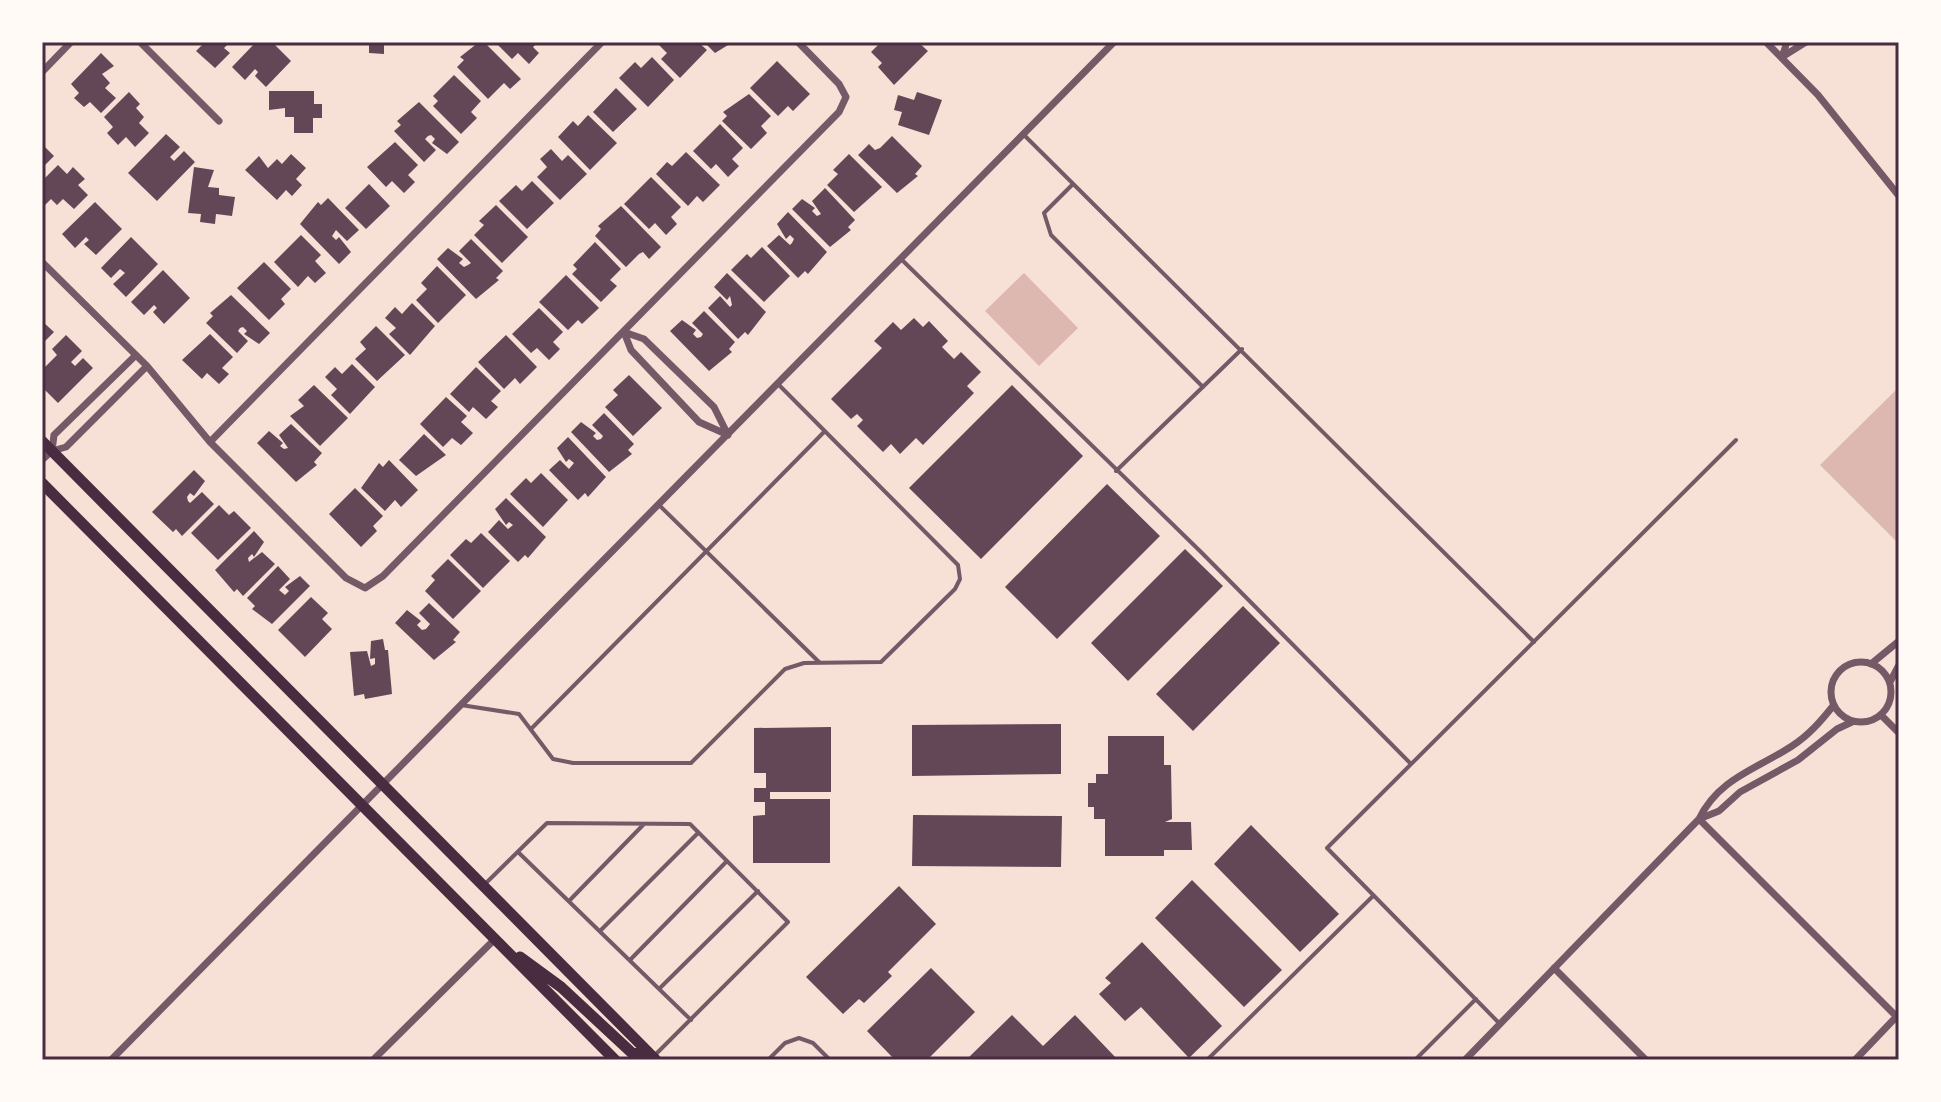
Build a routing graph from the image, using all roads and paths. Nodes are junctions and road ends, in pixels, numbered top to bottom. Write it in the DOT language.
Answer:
graph roads {
  1 [pos="71,42"];
  2 [pos="140,42"];
  3 [pos="602,42"];
  4 [pos="798,42"];
  5 [pos="1114,42"];
  6 [pos="1766,42"];
  7 [pos="1787,42"];
  8 [pos="1806,42"];
  9 [pos="1782,57"];
  10 [pos="42,72"];
  11 [pos="219,121"];
  12 [pos="1023,134"];
  13 [pos="1073,184"];
  14 [pos="1899,196"];
  15 [pos="901,259"];
  16 [pos="42,262"];
  17 [pos="624,332"];
  18 [pos="1242,349"];
  19 [pos="136,355"];
  20 [pos="147,366"];
  21 [pos="778,384"];
  22 [pos="1203,387"];
  23 [pos="824,432"];
  24 [pos="728,435"];
  25 [pos="1736,440"];
  26 [pos="42,441"];
  27 [pos="210,442"];
  28 [pos="52,451"];
  29 [pos="42,460"];
  30 [pos="1116,471"];
  31 [pos="42,483"];
  32 [pos="659,505"];
  33 [pos="706,552"];
  34 [pos="1899,641"];
  35 [pos="1534,642"];
  36 [pos="820,663"];
  37 [pos="1871,664"];
  38 [pos="1899,665"];
  39 [pos="1890,682"];
  40 [pos="459,704"];
  41 [pos="1833,706"];
  42 [pos="1881,715"];
  43 [pos="1852,722"];
  44 [pos="532,728"];
  45 [pos="1899,733"];
  46 [pos="1411,764"];
  47 [pos="383,784"];
  48 [pos="363,806"];
  49 [pos="1699,819"];
  50 [pos="644,824"];
  51 [pos="698,833"];
  52 [pos="518,852"];
  53 [pos="727,861"];
  54 [pos="483,886"];
  55 [pos="758,891"];
  56 [pos="1373,895"];
  57 [pos="569,901"];
  58 [pos="600,931"];
  59 [pos="499,942"];
  60 [pos="630,960"];
  61 [pos="1554,968"];
  62 [pos="659,989"];
  63 [pos="1476,999"];
  64 [pos="1898,1016"];
  65 [pos="691,1021"];
  66 [pos="1500,1024"];
  67 [pos="655,1059"];
  68 [pos="771,1059"];
  69 [pos="111,1060"];
  70 [pos="373,1060"];
  71 [pos="615,1060"];
  72 [pos="830,1060"];
  73 [pos="1207,1060"];
  74 [pos="1415,1060"];
  75 [pos="1465,1060"];
  76 [pos="1646,1060"];
  77 [pos="1855,1060"];
  1 -- 10 [label="street"];
  2 -- 11 [label="street"];
  3 -- 27 [label="street"];
  4 -- 17 [label="street"];
  5 -- 12 [label="street"];
  6 -- 9 [label="street"];
  7 -- 9 [label="street"];
  8 -- 9 [label="street"];
  9 -- 14 [label="street"];
  12 -- 13 [label="lane"];
  12 -- 15 [label="street"];
  13 -- 18 [label="lane"];
  13 -- 22 [label="lane"];
  15 -- 21 [label="street"];
  15 -- 30 [label="lane"];
  16 -- 19 [label="street"];
  17 -- 24 [label="street"];
  17 -- 24 [label="street"];
  17 -- 27 [label="street"];
  18 -- 22 [label="lane"];
  18 -- 35 [label="lane"];
  19 -- 20 [label="street"];
  19 -- 28 [label="street"];
  20 -- 27 [label="street"];
  20 -- 28 [label="street"];
  21 -- 23 [label="lane"];
  21 -- 24 [label="street"];
  22 -- 30 [label="lane"];
  23 -- 33 [label="lane"];
  23 -- 36 [label="lane"];
  24 -- 32 [label="street"];
  25 -- 35 [label="lane"];
  26 -- 28 [label="main road"];
  28 -- 29 [label="street"];
  28 -- 47 [label="main road"];
  30 -- 46 [label="lane"];
  31 -- 48 [label="main road"];
  32 -- 33 [label="lane"];
  32 -- 40 [label="street"];
  33 -- 36 [label="lane"];
  33 -- 44 [label="lane"];
  34 -- 37 [label="street"];
  35 -- 46 [label="lane"];
  36 -- 44 [label="lane"];
  37 -- 39 [label="street"];
  37 -- 41 [label="street"];
  38 -- 39 [label="street"];
  39 -- 42 [label="street"];
  40 -- 44 [label="lane"];
  40 -- 47 [label="street"];
  41 -- 43 [label="street"];
  41 -- 49 [label="street"];
  42 -- 43 [label="street"];
  42 -- 45 [label="street"];
  43 -- 49 [label="street"];
  46 -- 56 [label="lane"];
  47 -- 48 [label="street"];
  47 -- 54 [label="main road"];
  48 -- 59 [label="main road"];
  48 -- 69 [label="street"];
  49 -- 61 [label="street"];
  49 -- 64 [label="street"];
  50 -- 51 [label="lane"];
  50 -- 52 [label="lane"];
  50 -- 57 [label="lane"];
  51 -- 53 [label="lane"];
  51 -- 58 [label="lane"];
  52 -- 54 [label="lane"];
  52 -- 57 [label="lane"];
  53 -- 55 [label="lane"];
  53 -- 60 [label="lane"];
  54 -- 67 [label="main road"];
  55 -- 62 [label="lane"];
  55 -- 65 [label="lane"];
  56 -- 63 [label="lane"];
  56 -- 73 [label="lane"];
  57 -- 58 [label="lane"];
  58 -- 60 [label="lane"];
  59 -- 67 [label="main road"];
  59 -- 70 [label="street"];
  59 -- 71 [label="main road"];
  60 -- 62 [label="lane"];
  61 -- 66 [label="street"];
  61 -- 76 [label="street"];
  62 -- 65 [label="lane"];
  63 -- 66 [label="lane"];
  63 -- 74 [label="lane"];
  64 -- 77 [label="street"];
  65 -- 67 [label="lane"];
  66 -- 75 [label="street"];
  68 -- 72 [label="lane"];
}
